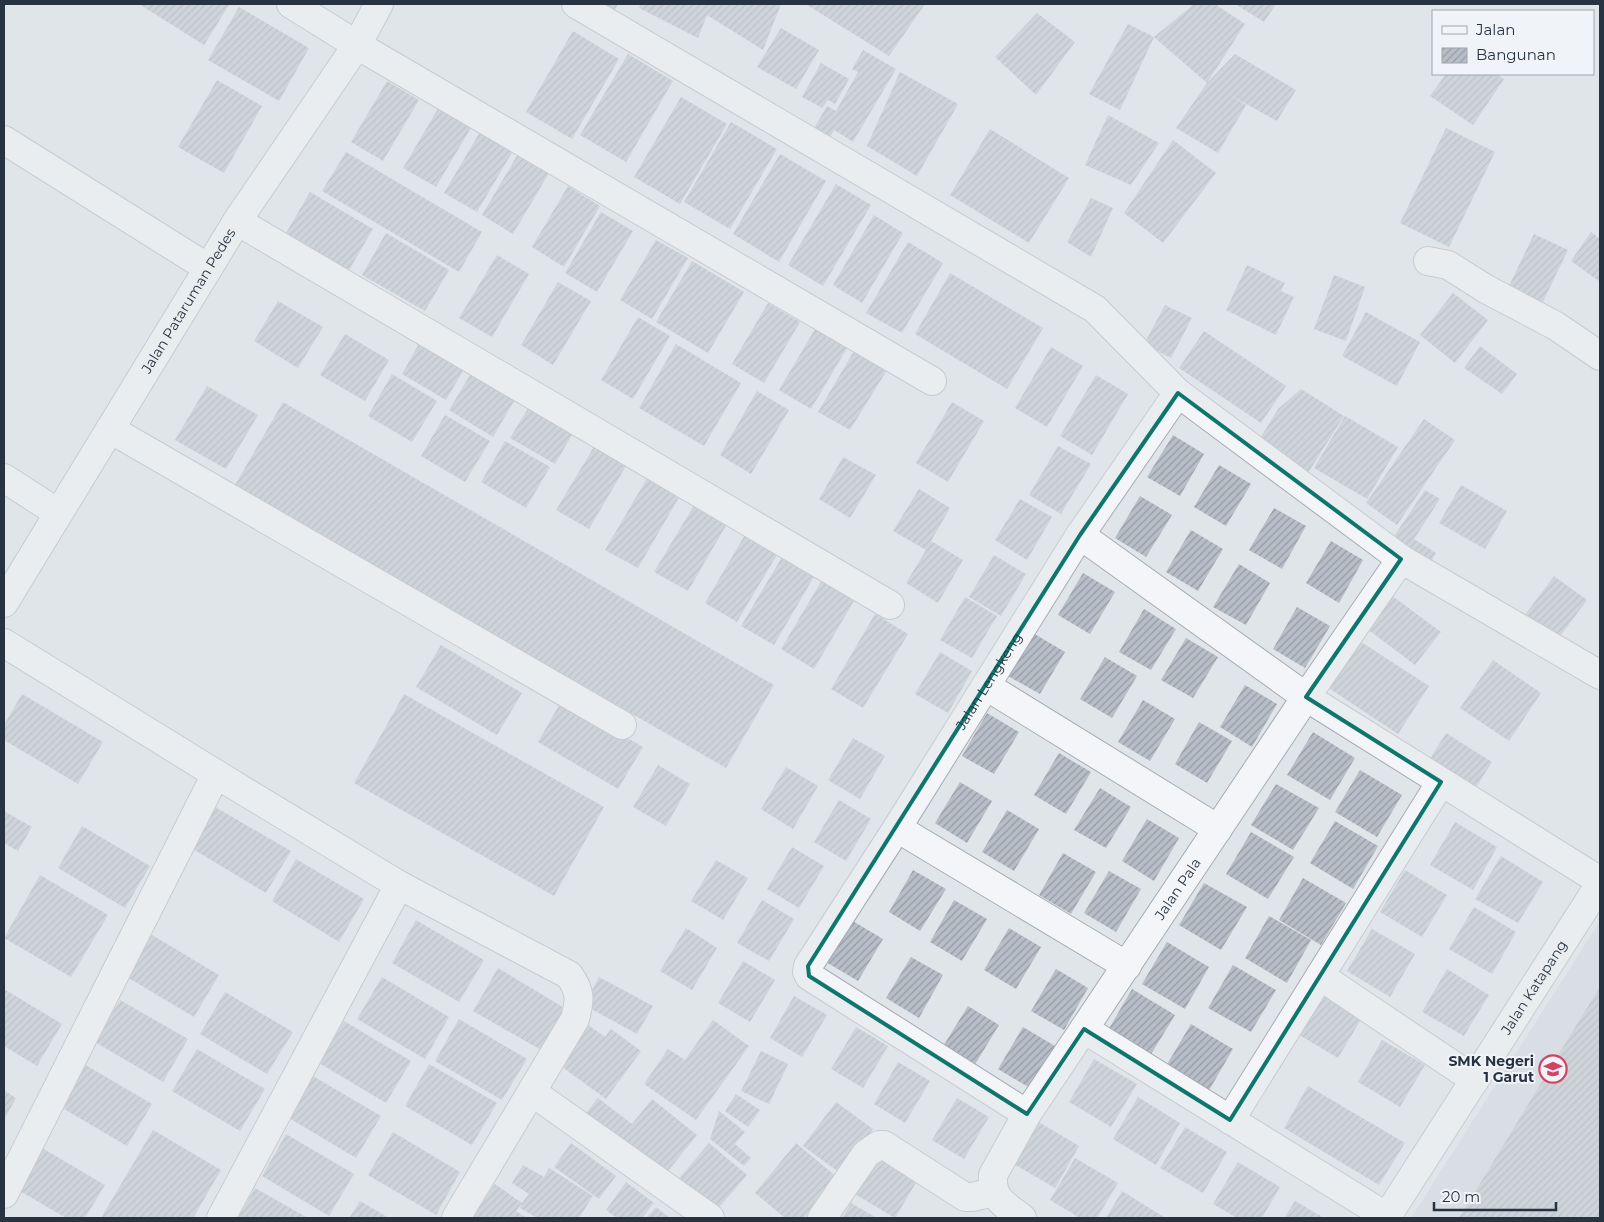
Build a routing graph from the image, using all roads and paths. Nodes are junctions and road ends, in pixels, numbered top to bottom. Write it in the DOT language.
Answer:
graph roads {
  1 [pos="291,4"];
  2 [pos="379,4"];
  3 [pos="576,4"];
  4 [pos="358,46"];
  5 [pos="4,140"];
  6 [pos="237,221"];
  7 [pos="1428,261"];
  8 [pos="208,268"];
  9 [pos="1600,356"];
  10 [pos="932,381"];
  11 [pos="1178,393"];
  12 [pos="110,429"];
  13 [pos="4,478"];
  14 [pos="58,512"];
  15 [pos="1080,535"];
  16 [pos="1401,559"];
  17 [pos="4,603"];
  18 [pos="890,605"];
  19 [pos="4,643"];
  20 [pos="1600,674"];
  21 [pos="986,686"];
  22 [pos="1306,697"];
  23 [pos="622,725"];
  24 [pos="216,774"];
  25 [pos="1441,782"];
  26 [pos="897,828"];
  27 [pos="1218,829"];
  28 [pos="1600,883"];
  29 [pos="399,884"];
  30 [pos="1126,966"];
  31 [pos="1320,976"];
  32 [pos="1084,1029"];
  33 [pos="1475,1080"];
  34 [pos="532,1092"];
  35 [pos="1027,1114"];
  36 [pos="1230,1120"];
  37 [pos="994,1192"];
  38 [pos="4,1194"];
  39 [pos="221,1218"];
  40 [pos="456,1218"];
  41 [pos="710,1218"];
  42 [pos="822,1218"];
  43 [pos="1022,1218"];
  44 [pos="1387,1218"];
  1 -- 4 [label="street"];
  2 -- 4 [label="street, Jalan Pataruman Pedes"];
  3 -- 11 [label="street"];
  4 -- 6 [label="street, Jalan Pataruman Pedes"];
  4 -- 10 [label="street"];
  5 -- 8 [label="street"];
  6 -- 8 [label="street, Jalan Pataruman Pedes"];
  6 -- 18 [label="street"];
  7 -- 9 [label="street"];
  8 -- 12 [label="street, Jalan Pataruman Pedes"];
  11 -- 15 [label="street, Jalan Lengkeng"];
  11 -- 16 [label="street"];
  12 -- 14 [label="street, Jalan Pataruman Pedes"];
  12 -- 23 [label="street"];
  13 -- 14 [label="street"];
  14 -- 17 [label="street, Jalan Pataruman Pedes"];
  15 -- 21 [label="street, Jalan Lengkeng"];
  15 -- 22 [label="street"];
  16 -- 20 [label="street"];
  16 -- 22 [label="street, Jalan Pala"];
  19 -- 24 [label="street"];
  21 -- 26 [label="street, Jalan Lengkeng"];
  21 -- 27 [label="street"];
  22 -- 25 [label="street"];
  22 -- 27 [label="street, Jalan Pala"];
  24 -- 29 [label="street"];
  24 -- 38 [label="street"];
  25 -- 28 [label="street"];
  25 -- 31 [label="street"];
  26 -- 30 [label="street"];
  26 -- 35 [label="street, Jalan Lengkeng"];
  27 -- 30 [label="street, Jalan Pala"];
  28 -- 33 [label="street, Jalan Katapang"];
  29 -- 34 [label="street"];
  29 -- 39 [label="street"];
  30 -- 32 [label="street, Jalan Pala"];
  31 -- 33 [label="street"];
  31 -- 36 [label="street"];
  32 -- 35 [label="street, Jalan Pala"];
  32 -- 36 [label="street"];
  33 -- 44 [label="street, Jalan Katapang"];
  34 -- 40 [label="street"];
  34 -- 41 [label="street"];
  35 -- 37 [label="street, Jalan Pala"];
  36 -- 44 [label="street"];
  37 -- 42 [label="street"];
  37 -- 43 [label="street"];
}
